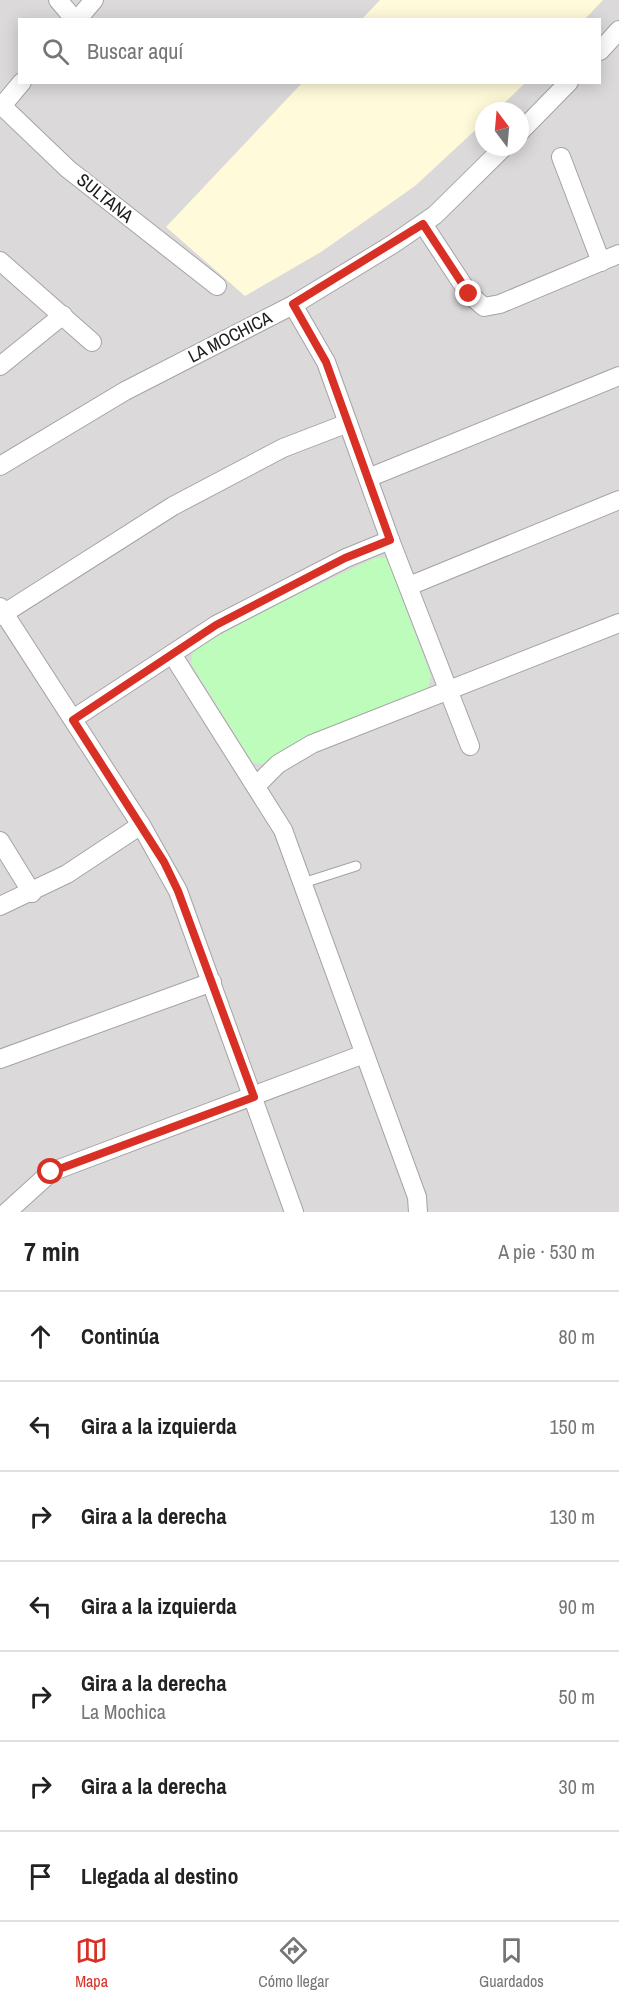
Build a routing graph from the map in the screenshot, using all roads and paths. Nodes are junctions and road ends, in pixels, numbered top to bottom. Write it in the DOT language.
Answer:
graph roads {
  1 [pos="58,0"];
  2 [pos="94,0"];
  3 [pos="74,18"];
  4 [pos="78,18"];
  5 [pos="619,30"];
  6 [pos="601,50"];
  7 [pos="20,84"];
  8 [pos="567,84"];
  9 [pos="1,105"];
  10 [pos="529,123"];
  11 [pos="495,156"];
  12 [pos="561,157"];
  13 [pos="423,224"];
  14 [pos="619,254"];
  15 [pos="0,261"];
  16 [pos="601,262"];
  17 [pos="217,286"];
  18 [pos="293,304"];
  19 [pos="63,315"];
  20 [pos="92,342"];
  21 [pos="0,366"];
  22 [pos="619,376"];
  23 [pos="348,423"];
  24 [pos="0,466"];
  25 [pos="368,478"];
  26 [pos="619,500"];
  27 [pos="390,540"];
  28 [pos="409,586"];
  29 [pos="1,612"];
  30 [pos="619,623"];
  31 [pos="172,654"];
  32 [pos="449,691"];
  33 [pos="73,720"];
  34 [pos="470,746"];
  35 [pos="256,786"];
  36 [pos="141,825"];
  37 [pos="0,841"];
  38 [pos="356,866"];
  39 [pos="303,883"];
  40 [pos="32,893"];
  41 [pos="0,906"];
  42 [pos="212,982"];
  43 [pos="364,1054"];
  44 [pos="0,1059"];
  45 [pos="254,1097"];
  46 [pos="7,1212"];
  47 [pos="294,1212"];
  48 [pos="418,1212"];
  1 -- 3 [label="street"];
  2 -- 4 [label="street"];
  5 -- 6 [label="street"];
  7 -- 9 [label="street"];
  8 -- 10 [label="street"];
  9 -- 17 [label="street, SULTANA"];
  11 -- 13 [label="street, LA MOCHICA"];
  12 -- 16 [label="street"];
  13 -- 16 [label="street"];
  13 -- 18 [label="street, LA MOCHICA"];
  14 -- 16 [label="street"];
  15 -- 19 [label="street"];
  18 -- 23 [label="street"];
  18 -- 24 [label="street, LA MOCHICA"];
  19 -- 20 [label="street"];
  19 -- 21 [label="street"];
  22 -- 25 [label="street"];
  23 -- 25 [label="street"];
  23 -- 29 [label="street"];
  25 -- 27 [label="street"];
  26 -- 28 [label="street"];
  27 -- 28 [label="street"];
  27 -- 31 [label="street"];
  28 -- 32 [label="street"];
  29 -- 33 [label="street"];
  30 -- 32 [label="street"];
  31 -- 33 [label="street"];
  31 -- 35 [label="street"];
  32 -- 34 [label="street"];
  32 -- 35 [label="street"];
  33 -- 36 [label="street"];
  35 -- 39 [label="street"];
  36 -- 40 [label="street"];
  36 -- 42 [label="street"];
  37 -- 40 [label="street"];
  38 -- 39 [label="lane"];
  39 -- 43 [label="street"];
  40 -- 41 [label="street"];
  42 -- 44 [label="street"];
  42 -- 45 [label="street"];
  43 -- 45 [label="street"];
  43 -- 48 [label="street"];
  45 -- 46 [label="street"];
  45 -- 47 [label="street"];
}
